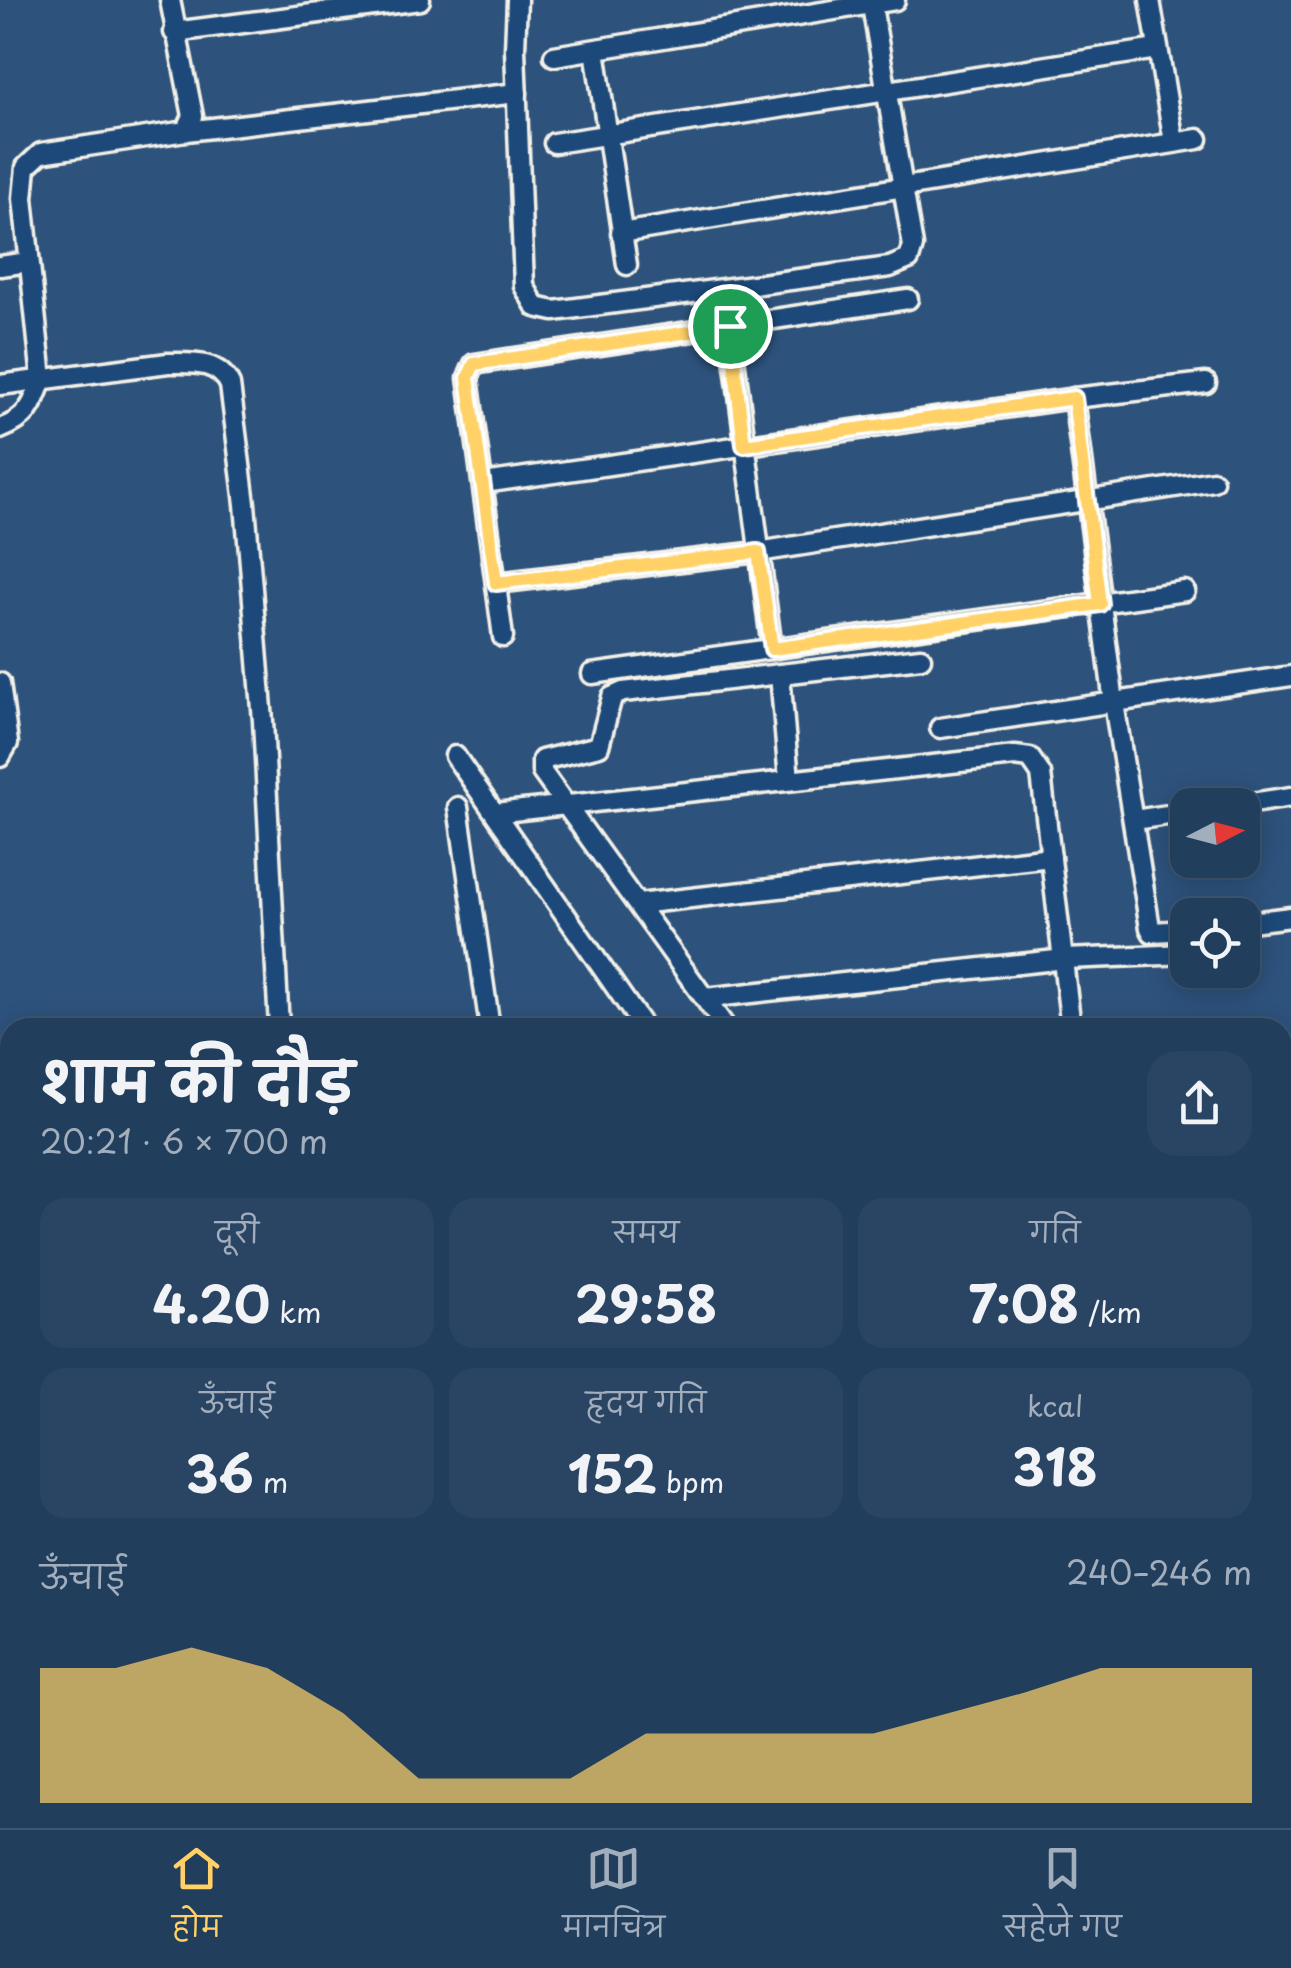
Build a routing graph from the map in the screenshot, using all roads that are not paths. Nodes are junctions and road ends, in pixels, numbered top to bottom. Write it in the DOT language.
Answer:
graph roads {
  1 [pos="170,0"];
  2 [pos="420,0"];
  3 [pos="516,0"];
  4 [pos="894,0"];
  5 [pos="1150,0"];
  6 [pos="871,2"];
  7 [pos="174,32"];
  8 [pos="1158,49"];
  9 [pos="595,50"];
  10 [pos="554,56"];
  11 [pos="517,93"];
  12 [pos="887,94"];
  13 [pos="186,131"];
  14 [pos="607,136"];
  15 [pos="1198,138"];
  16 [pos="1174,142"];
  17 [pos="554,144"];
  18 [pos="903,186"];
  19 [pos="622,233"];
  20 [pos="28,262"];
  21 [pos="626,265"];
  22 [pos="0,266"];
  23 [pos="725,289"];
  24 [pos="908,299"];
  25 [pos="730,326"];
  26 [pos="42,379"];
  27 [pos="1206,382"];
  28 [pos="0,384"];
  29 [pos="1074,398"];
  30 [pos="0,429"];
  31 [pos="744,445"];
  32 [pos="1212,481"];
  33 [pos="484,483"];
  34 [pos="1086,502"];
  35 [pos="758,552"];
  36 [pos="496,583"];
  37 [pos="1185,590"];
  38 [pos="1100,604"];
  39 [pos="504,637"];
  40 [pos="772,649"];
  41 [pos="921,658"];
  42 [pos="592,674"];
  43 [pos="780,674"];
  44 [pos="1291,676"];
  45 [pos="0,682"];
  46 [pos="1114,702"];
  47 [pos="940,728"];
  48 [pos="456,756"];
  49 [pos="0,757"];
  50 [pos="788,780"];
  51 [pos="1291,797"];
  52 [pos="1260,802"];
  53 [pos="566,803"];
  54 [pos="458,808"];
  55 [pos="495,813"];
  56 [pos="1170,815"];
  57 [pos="1134,820"];
  58 [pos="1050,856"];
  59 [pos="638,904"];
  60 [pos="1291,916"];
  61 [pos="1260,920"];
  62 [pos="1170,933"];
  63 [pos="1170,955"];
  64 [pos="1065,959"];
  65 [pos="705,998"];
  66 [pos="278,1018"];
  67 [pos="489,1018"];
  68 [pos="637,1018"];
  69 [pos="719,1018"];
  70 [pos="1070,1018"];
  1 -- 7 [label="street"];
  2 -- 7 [label="street"];
  3 -- 11 [label="street"];
  4 -- 6 [label="street"];
  5 -- 8 [label="street"];
  6 -- 9 [label="street"];
  6 -- 12 [label="street"];
  7 -- 13 [label="street"];
  8 -- 12 [label="street"];
  8 -- 16 [label="street"];
  9 -- 10 [label="street"];
  9 -- 14 [label="street"];
  11 -- 13 [label="street"];
  11 -- 23 [label="street"];
  12 -- 14 [label="street"];
  12 -- 18 [label="street"];
  13 -- 20 [label="street"];
  14 -- 17 [label="street"];
  14 -- 19 [label="street"];
  15 -- 16 [label="street"];
  16 -- 18 [label="street"];
  18 -- 19 [label="street"];
  18 -- 23 [label="street"];
  19 -- 21 [label="street"];
  20 -- 22 [label="street"];
  20 -- 26 [label="street"];
  23 -- 25 [label="street"];
  24 -- 25 [label="street"];
  25 -- 31 [label="street"];
  25 -- 33 [label="street"];
  26 -- 28 [label="street"];
  26 -- 30 [label="street"];
  26 -- 66 [label="street"];
  27 -- 29 [label="street"];
  29 -- 31 [label="street"];
  29 -- 34 [label="street"];
  31 -- 33 [label="street"];
  31 -- 35 [label="street"];
  32 -- 34 [label="street"];
  33 -- 36 [label="street"];
  34 -- 35 [label="street"];
  34 -- 38 [label="street"];
  35 -- 36 [label="street"];
  35 -- 40 [label="street"];
  36 -- 39 [label="street"];
  37 -- 38 [label="street"];
  38 -- 40 [label="street"];
  38 -- 46 [label="street"];
  40 -- 42 [label="street"];
  41 -- 43 [label="street"];
  43 -- 50 [label="street"];
  43 -- 53 [label="street"];
  44 -- 46 [label="street"];
  45 -- 49 [label="street"];
  46 -- 47 [label="street"];
  46 -- 57 [label="street"];
  48 -- 55 [label="street"];
  50 -- 53 [label="street"];
  50 -- 58 [label="street"];
  51 -- 52 [label="street"];
  53 -- 55 [label="street"];
  53 -- 59 [label="street"];
  54 -- 67 [label="street"];
  55 -- 68 [label="street"];
  56 -- 57 [label="street"];
  57 -- 62 [label="street"];
  58 -- 59 [label="street"];
  58 -- 64 [label="street"];
  59 -- 65 [label="street"];
  60 -- 61 [label="street"];
  63 -- 64 [label="street"];
  64 -- 65 [label="street"];
  64 -- 70 [label="street"];
  65 -- 69 [label="street"];
}
